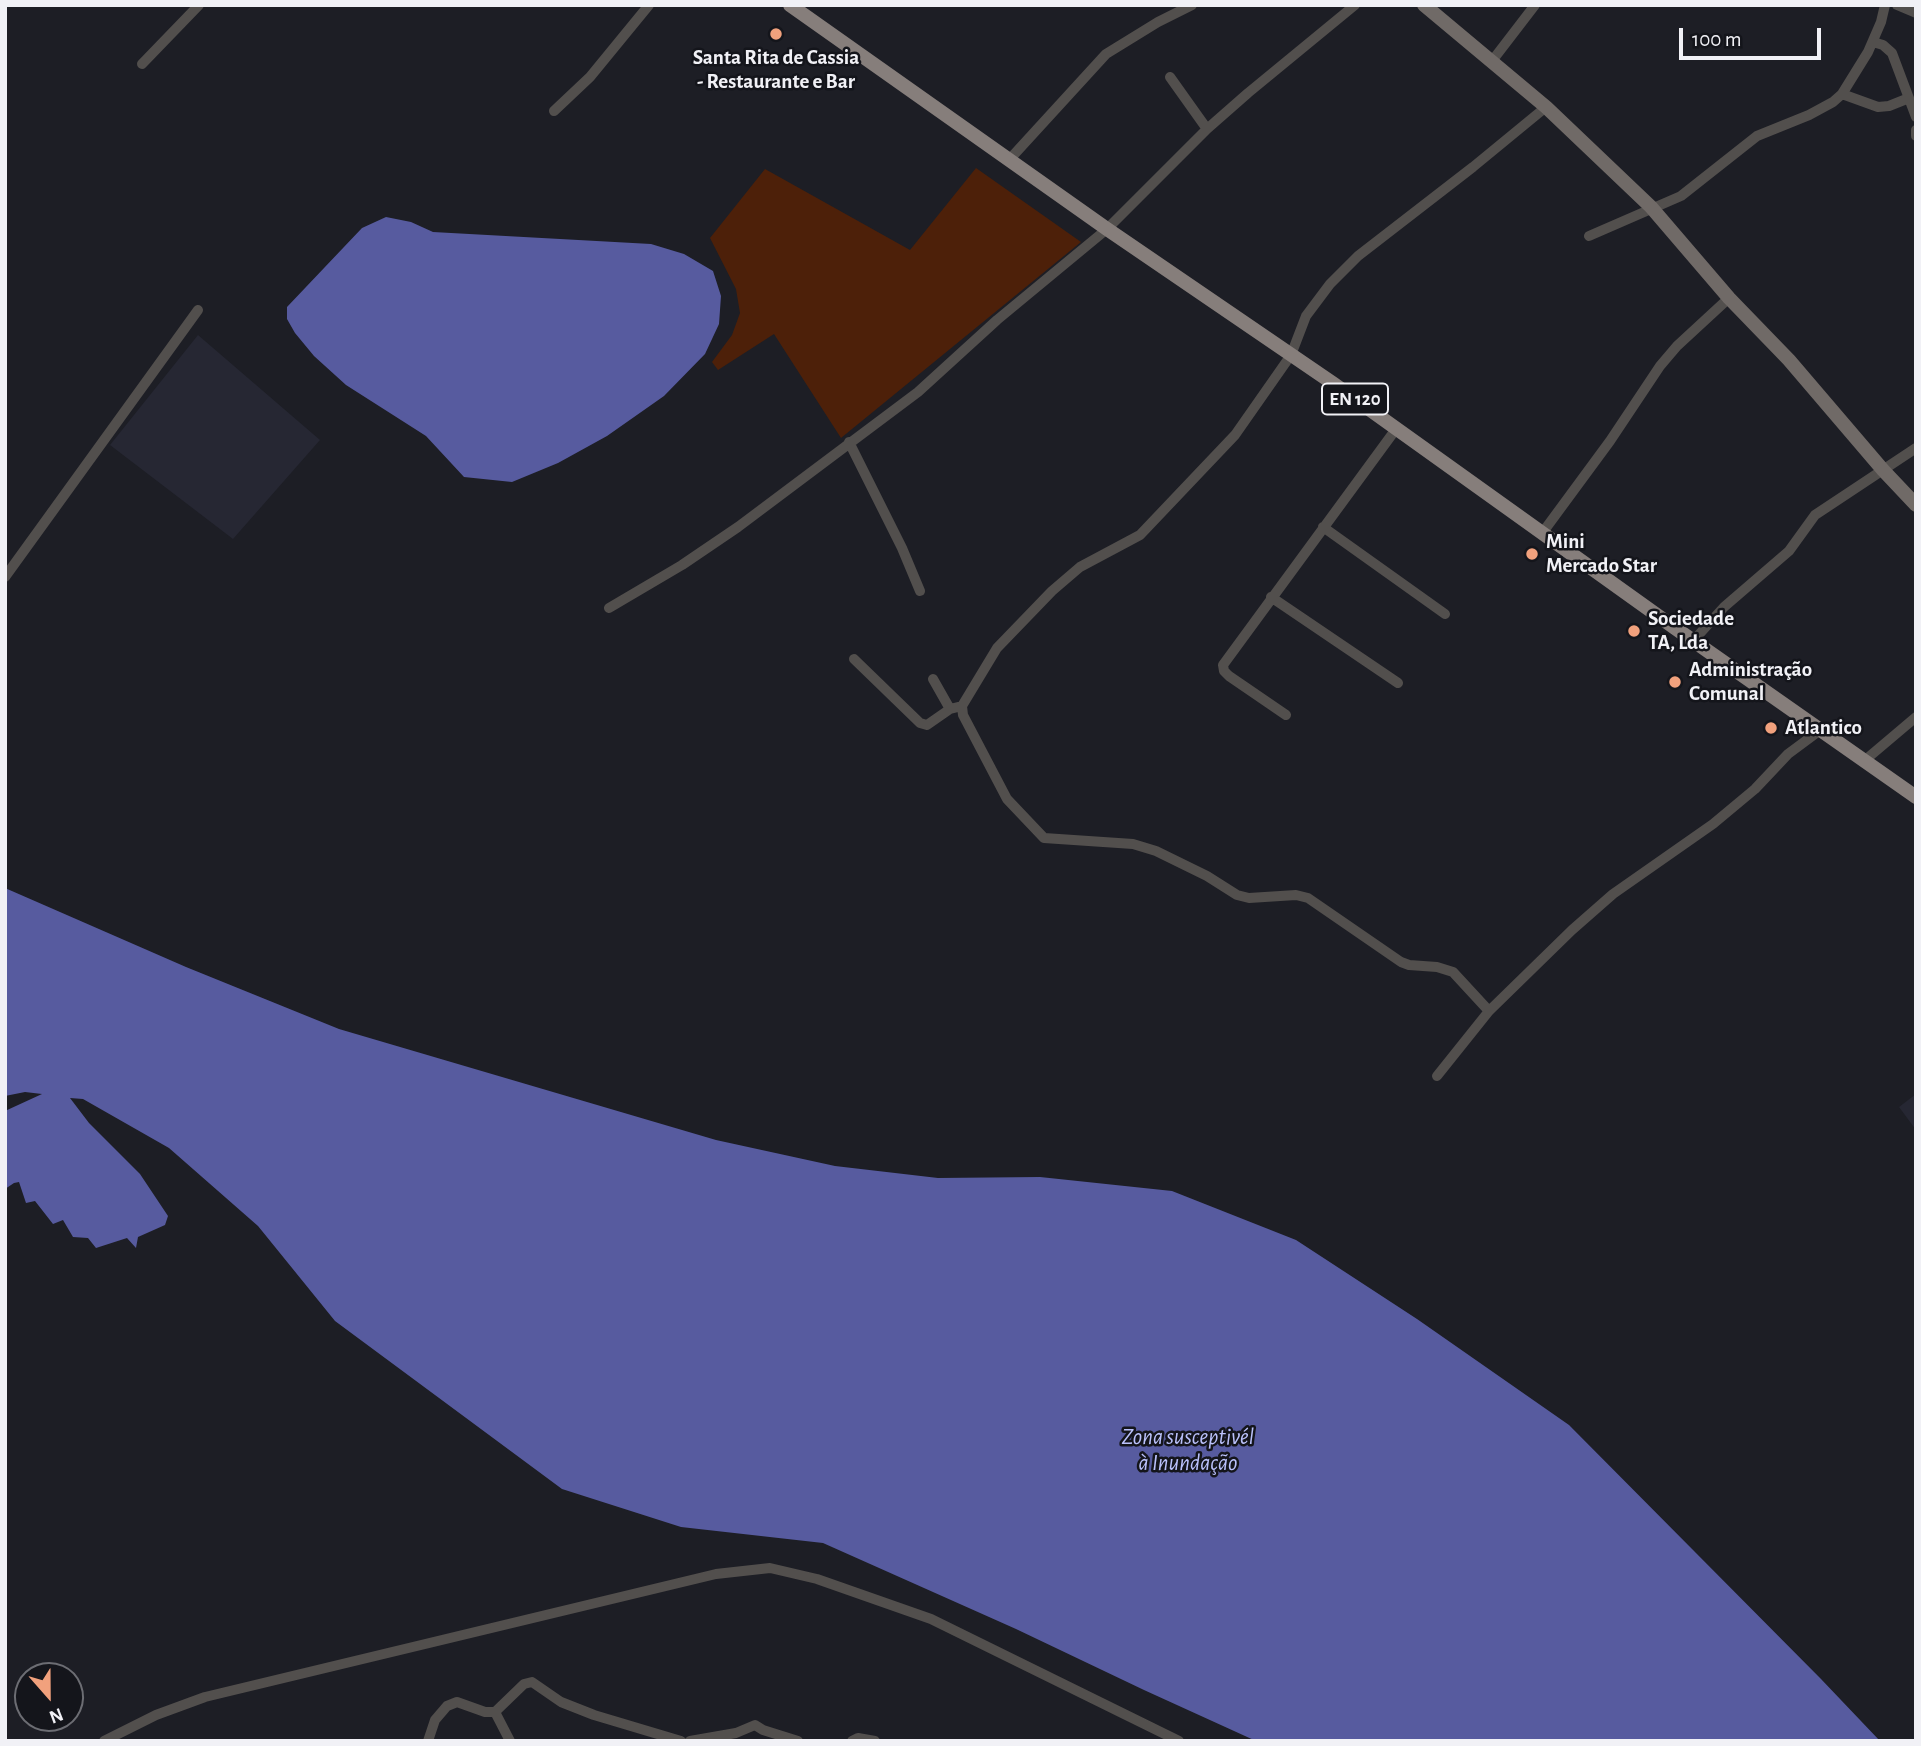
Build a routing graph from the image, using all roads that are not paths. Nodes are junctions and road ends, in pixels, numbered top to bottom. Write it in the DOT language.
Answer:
graph roads {
  1 [pos="199,5"];
  2 [pos="649,5"];
  3 [pos="1192,5"];
  4 [pos="1355,5"];
  5 [pos="1424,5"];
  6 [pos="1535,5"];
  7 [pos="1885,5"];
  8 [pos="1897,5"];
  9 [pos="798,7"];
  10 [pos="1916,13"];
  11 [pos="1873,42"];
  12 [pos="1492,61"];
  13 [pos="142,64"];
  14 [pos="1170,77"];
  15 [pos="1842,94"];
  16 [pos="1909,98"];
  17 [pos="1546,107"];
  18 [pos="554,111"];
  19 [pos="1916,117"];
  20 [pos="1207,129"];
  21 [pos="1916,130"];
  22 [pos="1916,136"];
  23 [pos="1009,160"];
  24 [pos="1651,207"];
  25 [pos="1107,229"];
  26 [pos="1589,236"];
  27 [pos="1729,298"];
  28 [pos="198,310"];
  29 [pos="1291,355"];
  30 [pos="1396,429"];
  31 [pos="849,442"];
  32 [pos="1916,448"];
  33 [pos="1882,470"];
  34 [pos="1916,505"];
  35 [pos="1323,527"];
  36 [pos="1543,533"];
  37 [pos="5,577"];
  38 [pos="920,590"];
  39 [pos="1271,597"];
  40 [pos="609,608"];
  41 [pos="1446,614"];
  42 [pos="1693,641"];
  43 [pos="854,659"];
  44 [pos="933,680"];
  45 [pos="1398,683"];
  46 [pos="962,706"];
  47 [pos="950,709"];
  48 [pos="1286,715"];
  49 [pos="1916,717"];
  50 [pos="1819,731"];
  51 [pos="1864,761"];
  52 [pos="1916,797"];
  53 [pos="1489,1010"];
  54 [pos="1437,1076"];
  55 [pos="495,1712"];
  56 [pos="104,1741"];
  57 [pos="428,1741"];
  58 [pos="510,1741"];
  59 [pos="681,1741"];
  60 [pos="690,1741"];
  61 [pos="798,1741"];
  62 [pos="852,1741"];
  63 [pos="875,1741"];
  64 [pos="1179,1741"];
  1 -- 13 [label="street"];
  2 -- 18 [label="street"];
  3 -- 23 [label="street"];
  4 -- 20 [label="street"];
  5 -- 12 [label="street"];
  6 -- 12 [label="street"];
  7 -- 11 [label="street"];
  8 -- 10 [label="street"];
  9 -- 23 [label="main road, EN 120"];
  11 -- 15 [label="street"];
  11 -- 16 [label="street"];
  12 -- 17 [label="street"];
  14 -- 20 [label="street"];
  15 -- 16 [label="street"];
  15 -- 24 [label="street"];
  16 -- 19 [label="street"];
  17 -- 24 [label="street"];
  17 -- 29 [label="street"];
  20 -- 25 [label="street"];
  21 -- 22 [label="street"];
  23 -- 25 [label="main road, EN 120"];
  24 -- 26 [label="street"];
  24 -- 27 [label="street"];
  25 -- 29 [label="main road, EN 120"];
  25 -- 31 [label="street"];
  27 -- 33 [label="street"];
  27 -- 36 [label="street"];
  28 -- 37 [label="street"];
  29 -- 30 [label="main road, EN 120"];
  29 -- 46 [label="street"];
  30 -- 35 [label="street"];
  30 -- 36 [label="main road, EN 120"];
  31 -- 38 [label="street"];
  31 -- 40 [label="street"];
  32 -- 33 [label="street"];
  33 -- 34 [label="street"];
  33 -- 42 [label="street"];
  35 -- 39 [label="street"];
  35 -- 41 [label="street"];
  36 -- 42 [label="main road, EN 120"];
  39 -- 45 [label="street"];
  39 -- 48 [label="street"];
  42 -- 50 [label="main road, EN 120"];
  43 -- 47 [label="street"];
  44 -- 47 [label="street"];
  46 -- 47 [label="street"];
  46 -- 53 [label="street"];
  49 -- 51 [label="street"];
  50 -- 51 [label="main road, EN 120"];
  50 -- 53 [label="street"];
  51 -- 52 [label="main road, EN 120"];
  53 -- 54 [label="street"];
  55 -- 57 [label="street"];
  55 -- 58 [label="street"];
  55 -- 59 [label="street"];
  56 -- 64 [label="street"];
  60 -- 61 [label="street"];
  62 -- 63 [label="street"];
}
